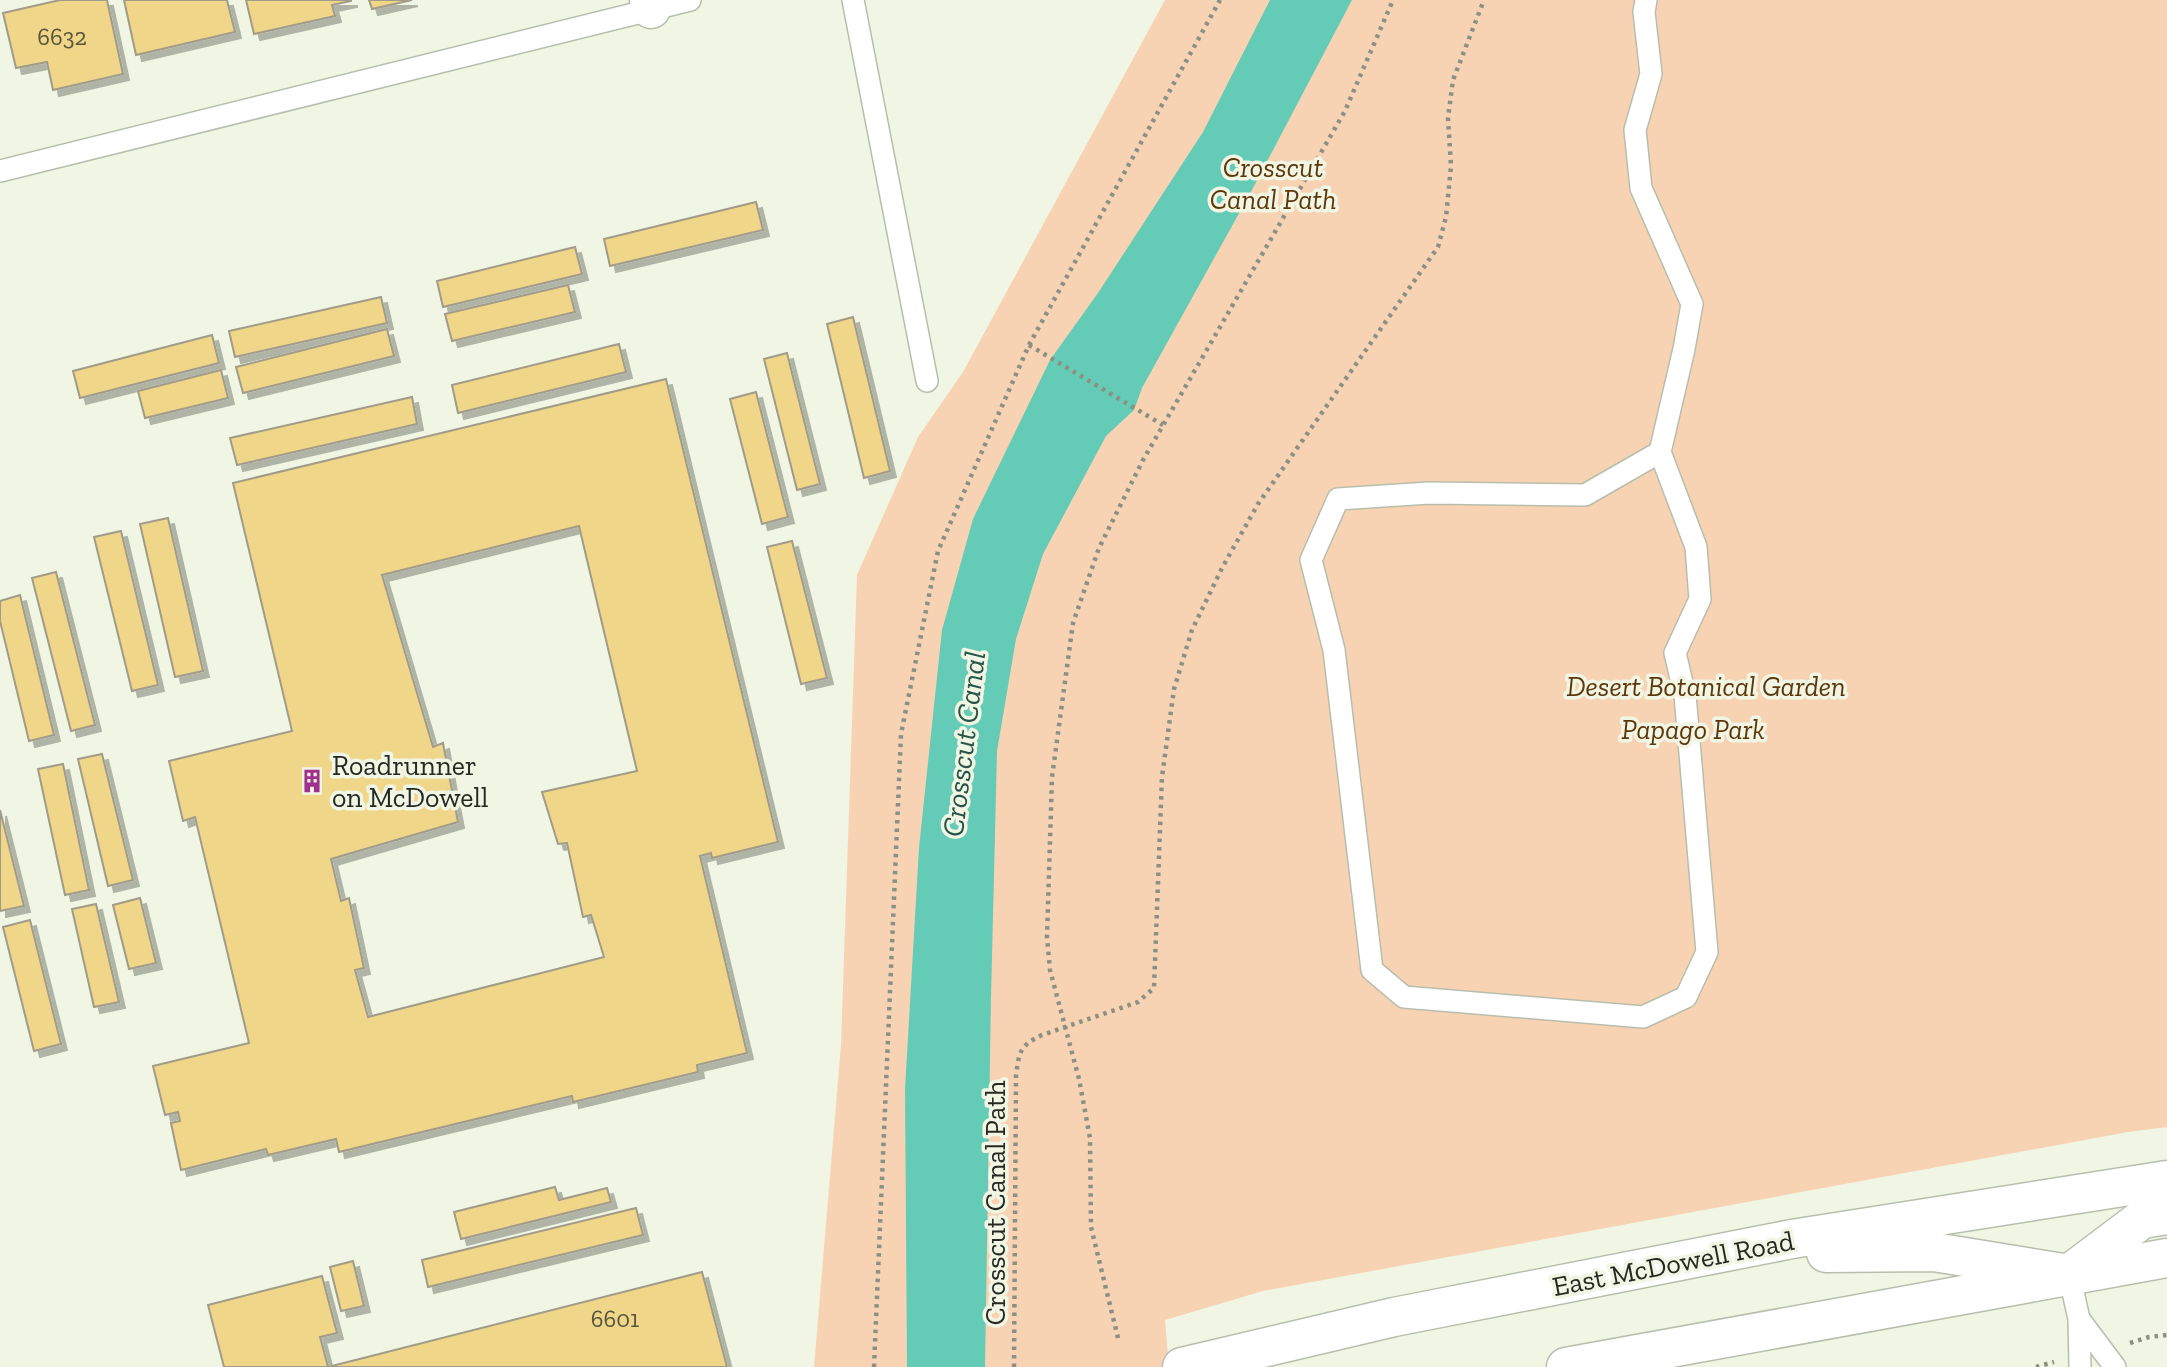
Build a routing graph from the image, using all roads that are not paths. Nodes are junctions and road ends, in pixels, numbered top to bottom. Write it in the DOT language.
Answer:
graph roads {
  1 [pos="690,0"];
  2 [pos="853,0"];
  3 [pos="1646,0"];
  4 [pos="650,4"];
  5 [pos="0,171"];
  6 [pos="927,381"];
  7 [pos="1660,452"];
  8 [pos="2167,1180"];
  9 [pos="2167,1215"];
  10 [pos="1714,1254"];
  11 [pos="2167,1258"];
  12 [pos="2069,1275"];
  13 [pos="2079,1319"];
  14 [pos="1182,1367"];
  15 [pos="1566,1367"];
  16 [pos="2080,1367"];
  17 [pos="2115,1367"];
  1 -- 4 [label="lane"];
  2 -- 6 [label="lane"];
  3 -- 7 [label="lane"];
  4 -- 5 [label="lane"];
  7 -- 7 [label="lane"];
  8 -- 10 [label="main road, East McDowell Road"];
  9 -- 12 [label="main road"];
  10 -- 12 [label="main road"];
  10 -- 14 [label="main road, East McDowell Road"];
  11 -- 12 [label="main road"];
  12 -- 13 [label="lane"];
  12 -- 15 [label="main road"];
  13 -- 16 [label="lane"];
  13 -- 17 [label="lane"];
}
